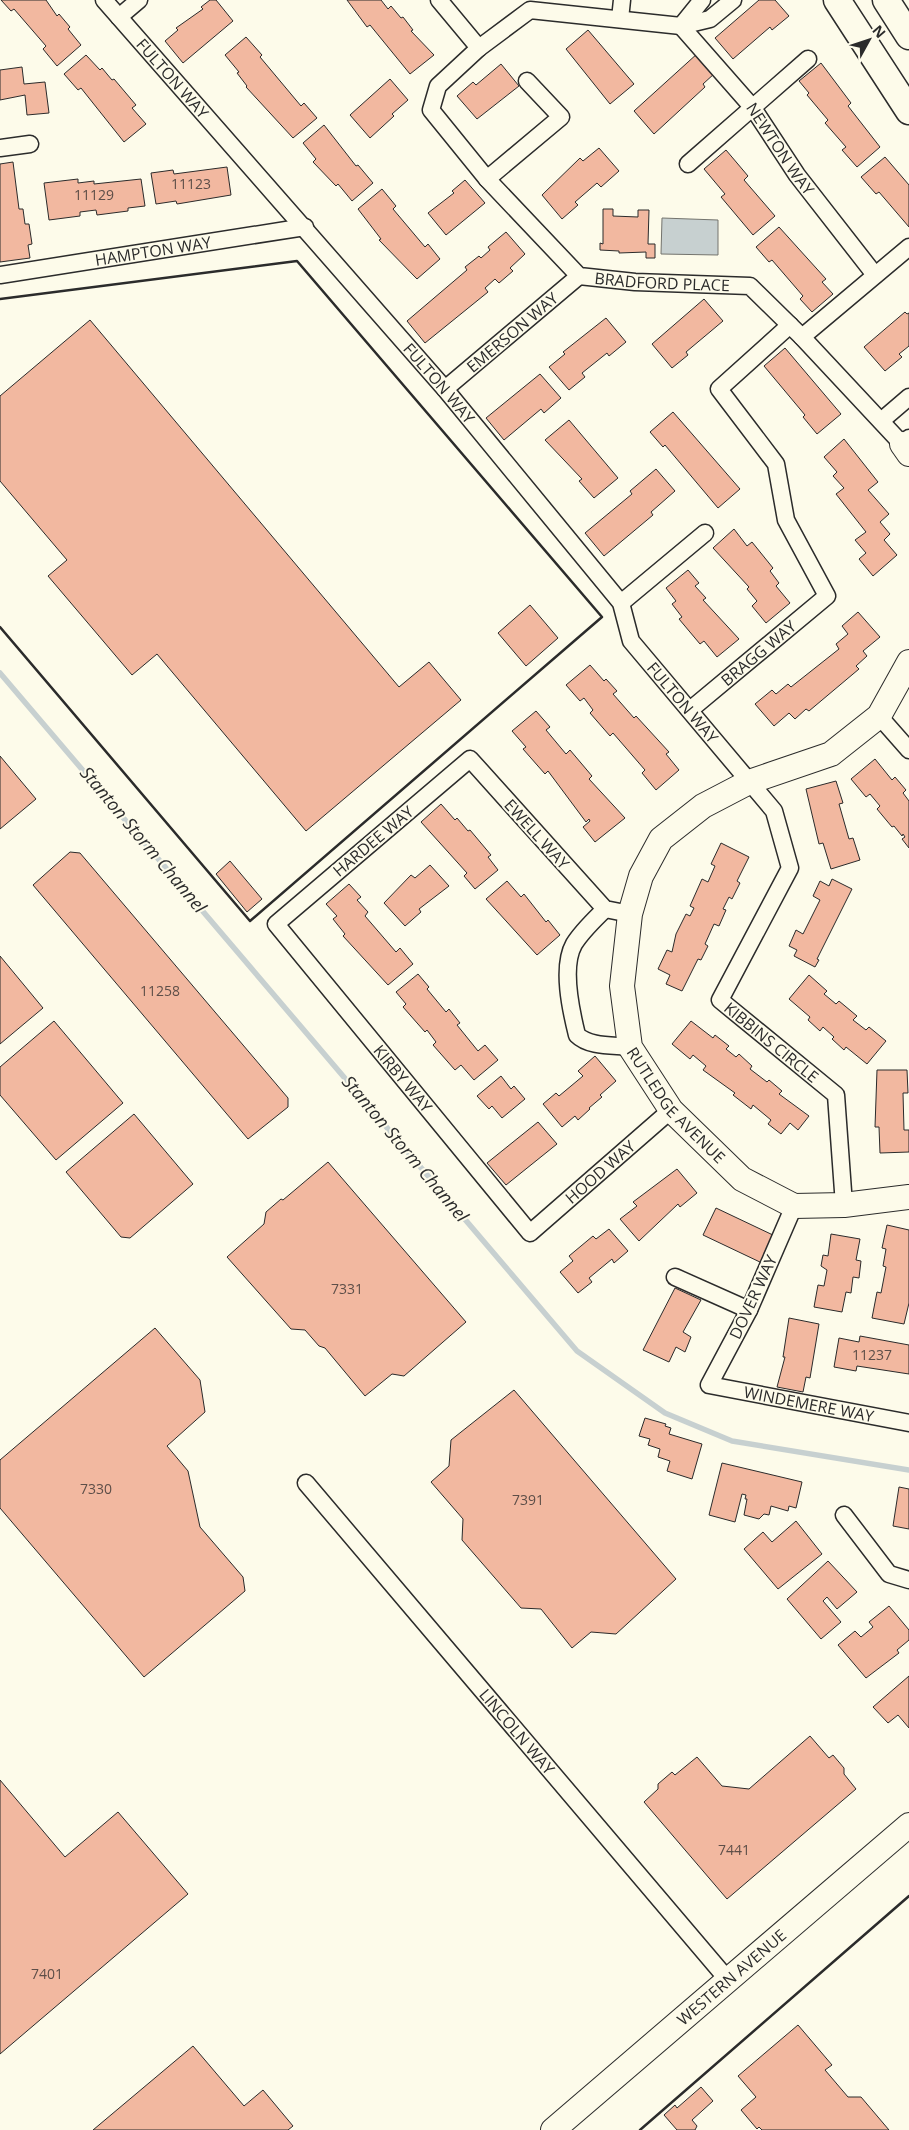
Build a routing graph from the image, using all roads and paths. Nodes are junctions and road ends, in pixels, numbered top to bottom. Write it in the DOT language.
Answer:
graph roads {
  1 [pos="104,0"];
  2 [pos="139,0"];
  3 [pos="439,0"];
  4 [pos="622,0"];
  5 [pos="702,0"];
  6 [pos="733,0"];
  7 [pos="837,0"];
  8 [pos="886,0"];
  9 [pos="119,17"];
  10 [pos="620,19"];
  11 [pos="681,26"];
  12 [pos="909,36"];
  13 [pos="479,48"];
  14 [pos="808,59"];
  15 [pos="527,81"];
  16 [pos="753,108"];
  17 [pos="909,112"];
  18 [pos="30,144"];
  19 [pos="0,148"];
  20 [pos="688,164"];
  21 [pos="488,179"];
  22 [pos="305,228"];
  23 [pos="909,247"];
  24 [pos="0,275"];
  25 [pos="579,276"];
  26 [pos="875,276"];
  27 [pos="790,325"];
  28 [pos="802,337"];
  29 [pos="445,389"];
  30 [pos="909,397"];
  31 [pos="881,421"];
  32 [pos="907,445"];
  33 [pos="705,533"];
  34 [pos="621,603"];
  35 [pos="909,662"];
  36 [pos="690,710"];
  37 [pos="879,716"];
  38 [pos="909,750"];
  39 [pos="470,759"];
  40 [pos="750,782"];
  41 [pos="604,909"];
  42 [pos="630,914"];
  43 [pos="276,924"];
  44 [pos="630,1047"];
  45 [pos="671,1110"];
  46 [pos="909,1197"];
  47 [pos="844,1205"];
  48 [pos="794,1206"];
  49 [pos="530,1233"];
  50 [pos="675,1277"];
  51 [pos="749,1310"];
  52 [pos="709,1385"];
  53 [pos="909,1423"];
  54 [pos="306,1483"];
  55 [pos="844,1515"];
  56 [pos="909,1580"];
  57 [pos="909,1825"];
  58 [pos="728,1980"];
  59 [pos="553,2130"];
  1 -- 9 [label="street, FULTON WAY"];
  2 -- 9 [label="street"];
  3 -- 13 [label="street"];
  4 -- 10 [label="street"];
  5 -- 11 [label="street"];
  6 -- 11 [label="street"];
  7 -- 17 [label="main road"];
  8 -- 12 [label="main road"];
  9 -- 22 [label="street, FULTON WAY"];
  10 -- 11 [label="street"];
  10 -- 13 [label="street"];
  11 -- 16 [label="street, NEWTON WAY"];
  13 -- 21 [label="street, BRADFORD PLACE"];
  14 -- 16 [label="street"];
  15 -- 21 [label="street"];
  16 -- 20 [label="street"];
  16 -- 26 [label="street, NEWTON WAY"];
  18 -- 19 [label="street"];
  21 -- 25 [label="street, BRADFORD PLACE"];
  22 -- 24 [label="street, HAMPTON WAY"];
  22 -- 29 [label="street, FULTON WAY"];
  23 -- 26 [label="street"];
  25 -- 27 [label="street, BRADFORD PLACE"];
  25 -- 29 [label="street, EMERSON WAY"];
  26 -- 28 [label="street"];
  27 -- 28 [label="street, BRADFORD PLACE"];
  27 -- 36 [label="street, BRAGG WAY"];
  28 -- 31 [label="street, BRADFORD PLACE"];
  29 -- 34 [label="street, FULTON WAY"];
  30 -- 31 [label="street"];
  31 -- 32 [label="street, BRADFORD PLACE"];
  33 -- 34 [label="street"];
  34 -- 36 [label="street, FULTON WAY"];
  35 -- 37 [label="street, RUTLEDGE AVENUE"];
  36 -- 40 [label="street, FULTON WAY"];
  37 -- 38 [label="street"];
  37 -- 40 [label="street, RUTLEDGE AVENUE"];
  39 -- 41 [label="street, EWELL WAY"];
  39 -- 43 [label="street, HARDEE WAY"];
  40 -- 42 [label="street, RUTLEDGE AVENUE"];
  40 -- 47 [label="street, KIBBINS CIRCLE"];
  41 -- 42 [label="street"];
  41 -- 44 [label="street"];
  42 -- 44 [label="street, RUTLEDGE AVENUE"];
  43 -- 49 [label="street, KIRBY WAY"];
  44 -- 45 [label="street, RUTLEDGE AVENUE"];
  45 -- 48 [label="street, RUTLEDGE AVENUE"];
  45 -- 49 [label="street, HOOD WAY"];
  46 -- 47 [label="street, RUTLEDGE AVENUE"];
  47 -- 48 [label="street, RUTLEDGE AVENUE"];
  48 -- 51 [label="street, DOVER WAY"];
  50 -- 51 [label="street"];
  51 -- 52 [label="street, DOVER WAY"];
  52 -- 53 [label="street, WINDEMERE WAY"];
  54 -- 58 [label="street, LINCOLN WAY"];
  55 -- 56 [label="street"];
  57 -- 58 [label="street, WESTERN AVENUE"];
  58 -- 59 [label="street, WESTERN AVENUE"];
}
